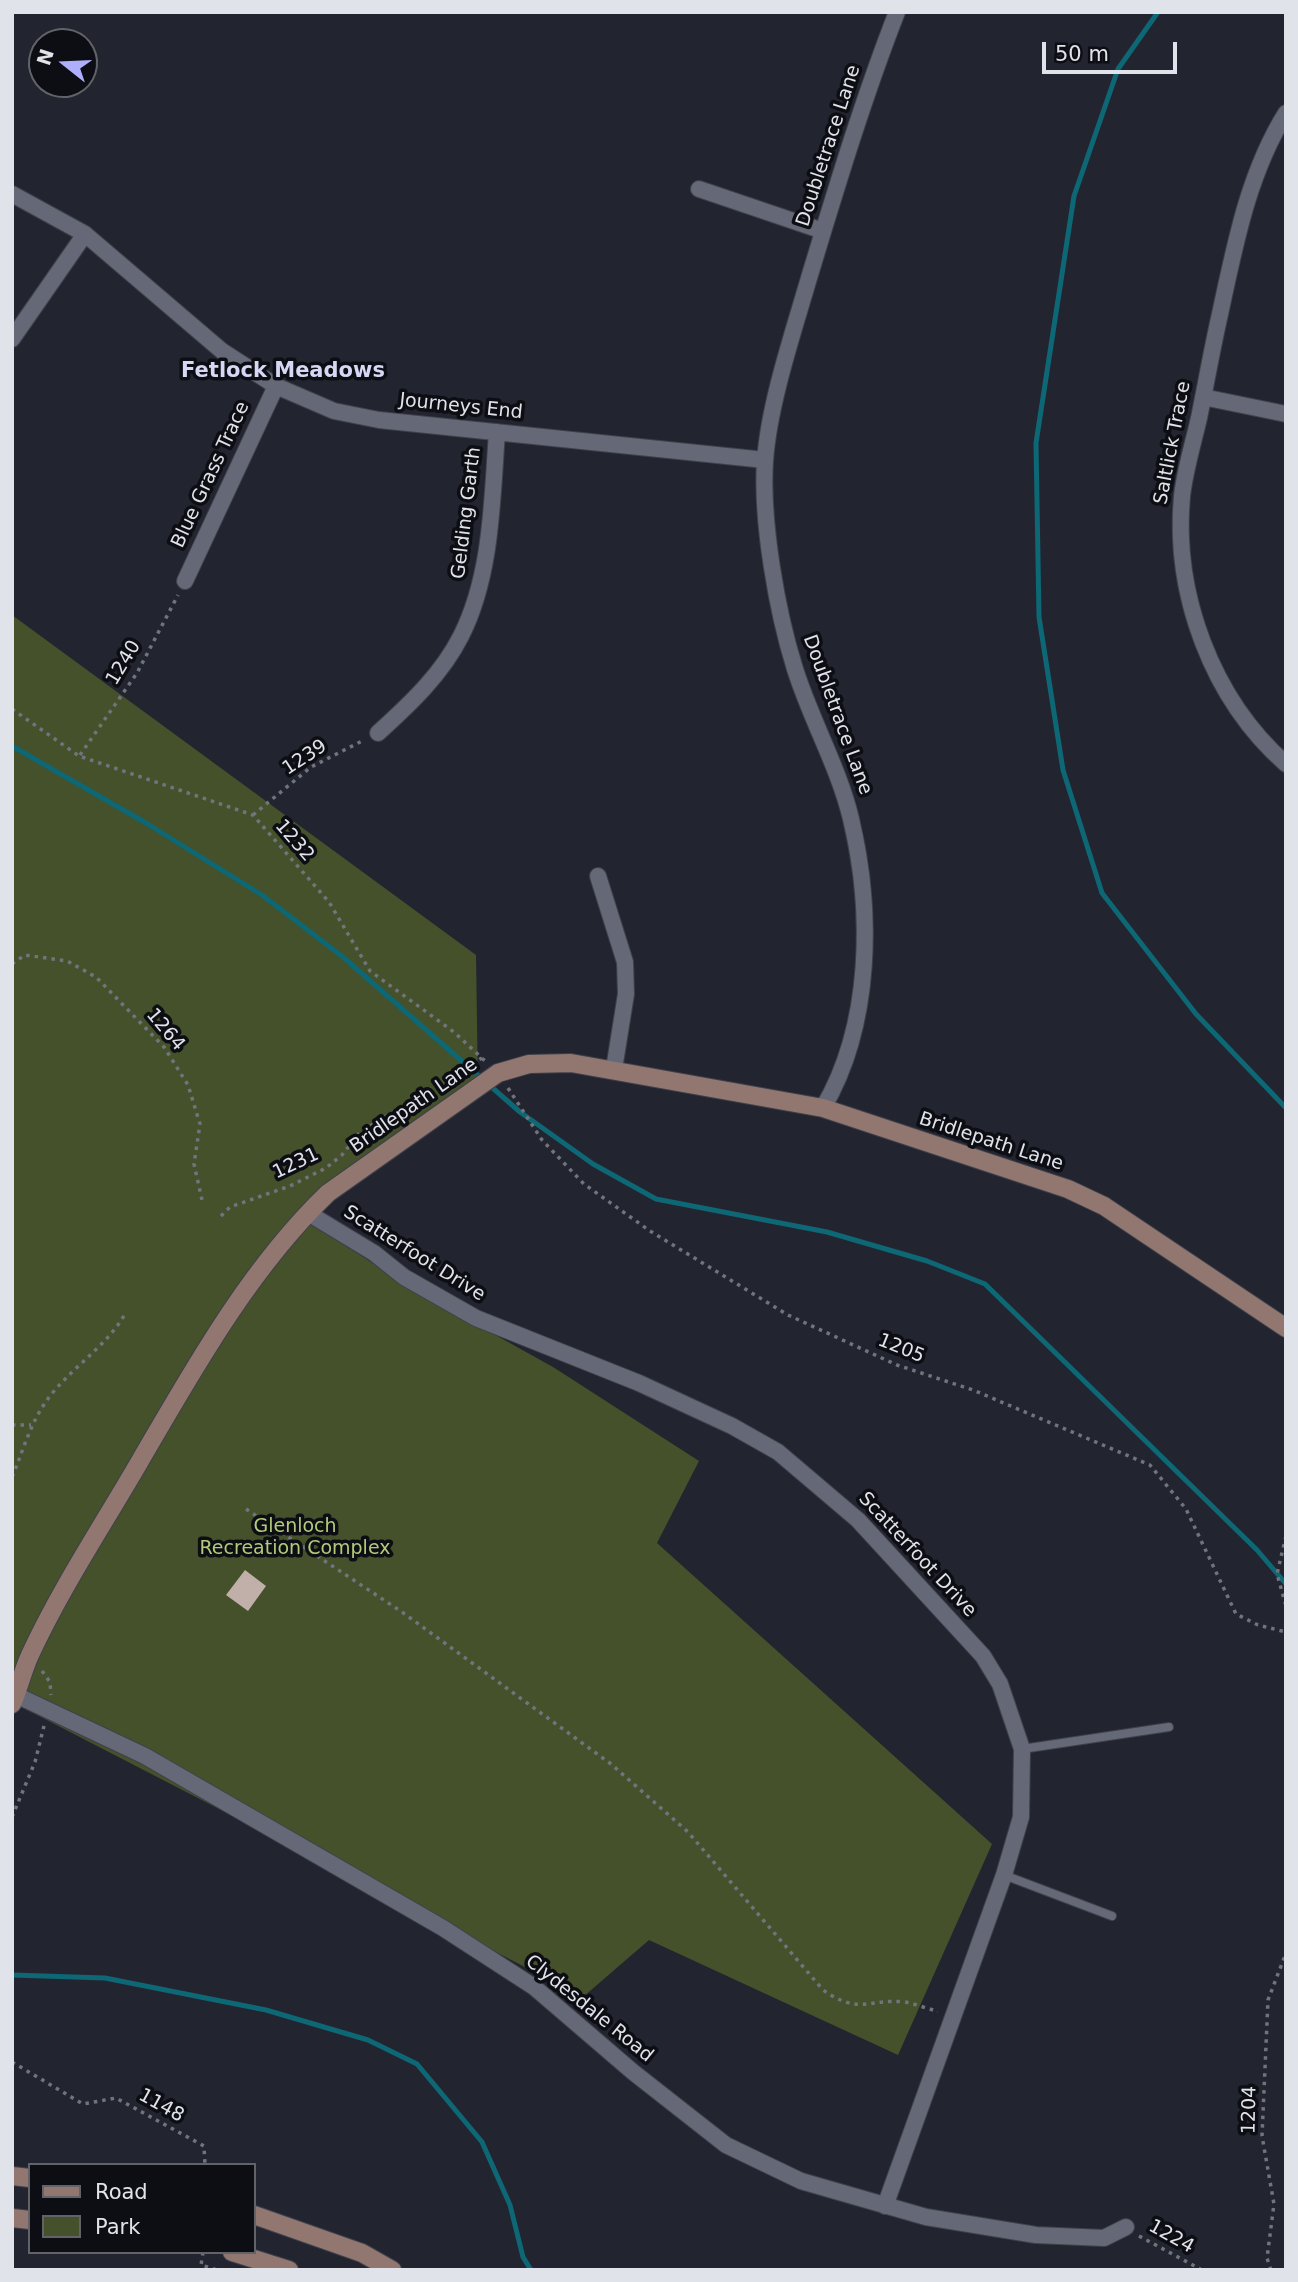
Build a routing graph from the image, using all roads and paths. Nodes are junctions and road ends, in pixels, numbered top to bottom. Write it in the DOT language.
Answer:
graph roads {
  1 [pos="897,12"];
  2 [pos="1286,113"];
  3 [pos="1280,135"];
  4 [pos="699,189"];
  5 [pos="12,194"];
  6 [pos="824,231"];
  7 [pos="85,234"];
  8 [pos="12,339"];
  9 [pos="276,386"];
  10 [pos="1203,397"];
  11 [pos="1286,414"];
  12 [pos="497,432"];
  13 [pos="765,460"];
  14 [pos="185,580"];
  15 [pos="12,709"];
  16 [pos="378,733"];
  17 [pos="79,756"];
  18 [pos="1286,764"];
  19 [pos="253,815"];
  20 [pos="598,876"];
  21 [pos="12,964"];
  22 [pos="482,1058"];
  23 [pos="614,1069"];
  24 [pos="485,1080"];
  25 [pos="823,1108"];
  26 [pos="202,1200"];
  27 [pos="308,1213"];
  28 [pos="221,1216"];
  29 [pos="125,1314"];
  30 [pos="1286,1328"];
  31 [pos="31,1425"];
  32 [pos="12,1426"];
  33 [pos="12,1477"];
  34 [pos="246,1509"];
  35 [pos="1286,1536"];
  36 [pos="1286,1606"];
  37 [pos="1286,1632"];
  38 [pos="13,1698"];
  39 [pos="48,1711"];
  40 [pos="1168,1727"];
  41 [pos="1022,1749"];
  42 [pos="12,1816"];
  43 [pos="1004,1875"];
  44 [pos="1112,1916"];
  45 [pos="1286,1953"];
  46 [pos="954,2012"];
  47 [pos="12,2062"];
  48 [pos="205,2163"];
  49 [pos="885,2206"];
  50 [pos="256,2216"];
  51 [pos="1126,2227"];
  52 [pos="203,2254"];
  53 [pos="238,2254"];
  54 [pos="216,2270"];
  55 [pos="289,2270"];
  56 [pos="392,2270"];
  57 [pos="1202,2270"];
  58 [pos="1271,2270"];
  1 -- 6 [label="street, Doubletrace Lane"];
  2 -- 3 [label="street, Saltlick Trace"];
  3 -- 10 [label="street, Saltlick Trace"];
  4 -- 6 [label="street"];
  5 -- 7 [label="street, Journeys End"];
  6 -- 13 [label="street, Doubletrace Lane"];
  7 -- 8 [label="street"];
  7 -- 9 [label="street, Journeys End"];
  9 -- 12 [label="street, Journeys End"];
  9 -- 14 [label="street, Blue Grass Trace"];
  10 -- 11 [label="street"];
  10 -- 18 [label="street, Saltlick Trace"];
  12 -- 13 [label="street, Journeys End"];
  12 -- 16 [label="street, Gelding Garth"];
  13 -- 25 [label="street, Doubletrace Lane"];
  14 -- 17 [label="path, 1240"];
  15 -- 17 [label="path, 1232"];
  16 -- 19 [label="path, 1239"];
  17 -- 19 [label="path, 1232"];
  19 -- 22 [label="path, 1232"];
  20 -- 23 [label="street"];
  21 -- 26 [label="path, 1264"];
  22 -- 24 [label="path, 1232"];
  22 -- 28 [label="path, 1231"];
  23 -- 24 [label="street, Bridlepath Lane"];
  23 -- 25 [label="street, Bridlepath Lane"];
  24 -- 27 [label="street, Bridlepath Lane"];
  24 -- 37 [label="path, 1205"];
  25 -- 30 [label="street, Bridlepath Lane"];
  27 -- 38 [label="street, Bridlepath Lane"];
  27 -- 41 [label="street, Scatterfoot Drive"];
  29 -- 31 [label="path"];
  31 -- 32 [label="path"];
  31 -- 33 [label="path"];
  34 -- 46 [label="path"];
  35 -- 36 [label="path"];
  38 -- 39 [label="street, Clydesdale Road"];
  39 -- 42 [label="path"];
  39 -- 49 [label="street, Clydesdale Road"];
  40 -- 41 [label="lane"];
  41 -- 43 [label="street, Scatterfoot Drive"];
  43 -- 44 [label="lane"];
  43 -- 46 [label="street, Scatterfoot Drive"];
  45 -- 58 [label="path, 1204"];
  46 -- 49 [label="street, Scatterfoot Drive"];
  47 -- 48 [label="path, 1148"];
  49 -- 51 [label="street, Clydesdale Road"];
  50 -- 56 [label="street"];
  51 -- 57 [label="path, 1224"];
  52 -- 54 [label="path"];
  53 -- 55 [label="street"];
}
